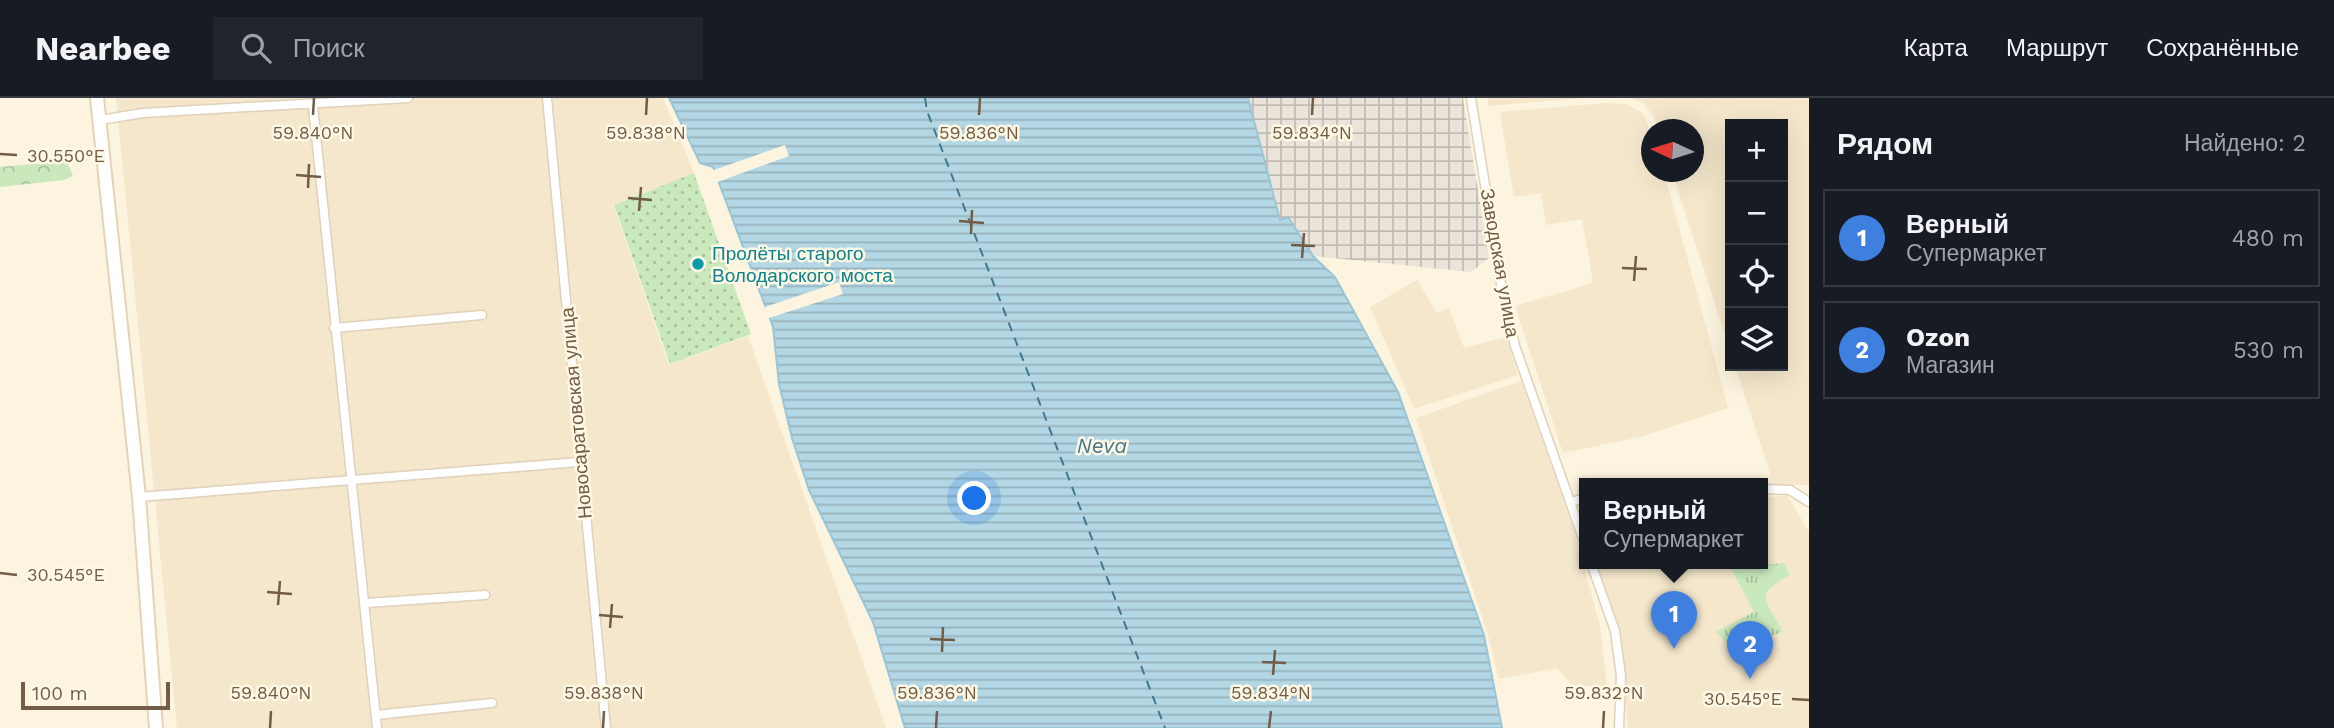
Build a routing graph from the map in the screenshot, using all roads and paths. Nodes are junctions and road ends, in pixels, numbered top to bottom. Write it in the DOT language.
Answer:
graph roads {
  1 [pos="97,98"];
  2 [pos="408,98"];
  3 [pos="547,98"];
  4 [pos="1471,98"];
  5 [pos="313,106"];
  6 [pos="100,120"];
  7 [pos="482,315"];
  8 [pos="334,328"];
  9 [pos="579,462"];
  10 [pos="350,480"];
  11 [pos="1768,489"];
  12 [pos="139,497"];
  13 [pos="1579,500"];
  14 [pos="1571,502"];
  15 [pos="1809,502"];
  16 [pos="1579,526"];
  17 [pos="1593,569"];
  18 [pos="485,595"];
  19 [pos="366,603"];
  20 [pos="492,703"];
  21 [pos="376,715"];
  22 [pos="156,728"];
  23 [pos="377,728"];
  24 [pos="606,728"];
  25 [pos="1619,728"];
  1 -- 6 [label="main road"];
  2 -- 5 [label="street"];
  3 -- 9 [label="street, Новосаратовская улица"];
  4 -- 14 [label="street, Заводская улица"];
  5 -- 6 [label="street"];
  5 -- 8 [label="street"];
  6 -- 12 [label="main road"];
  7 -- 8 [label="street"];
  8 -- 10 [label="street"];
  9 -- 10 [label="street"];
  9 -- 24 [label="street, Новосаратовская улица"];
  10 -- 12 [label="street"];
  10 -- 19 [label="street"];
  11 -- 15 [label="street"];
  12 -- 22 [label="main road"];
  13 -- 14 [label="street"];
  14 -- 16 [label="street, Заводская улица"];
  17 -- 25 [label="street"];
  18 -- 19 [label="street"];
  19 -- 21 [label="street"];
  20 -- 21 [label="street"];
  21 -- 23 [label="street"];
}
